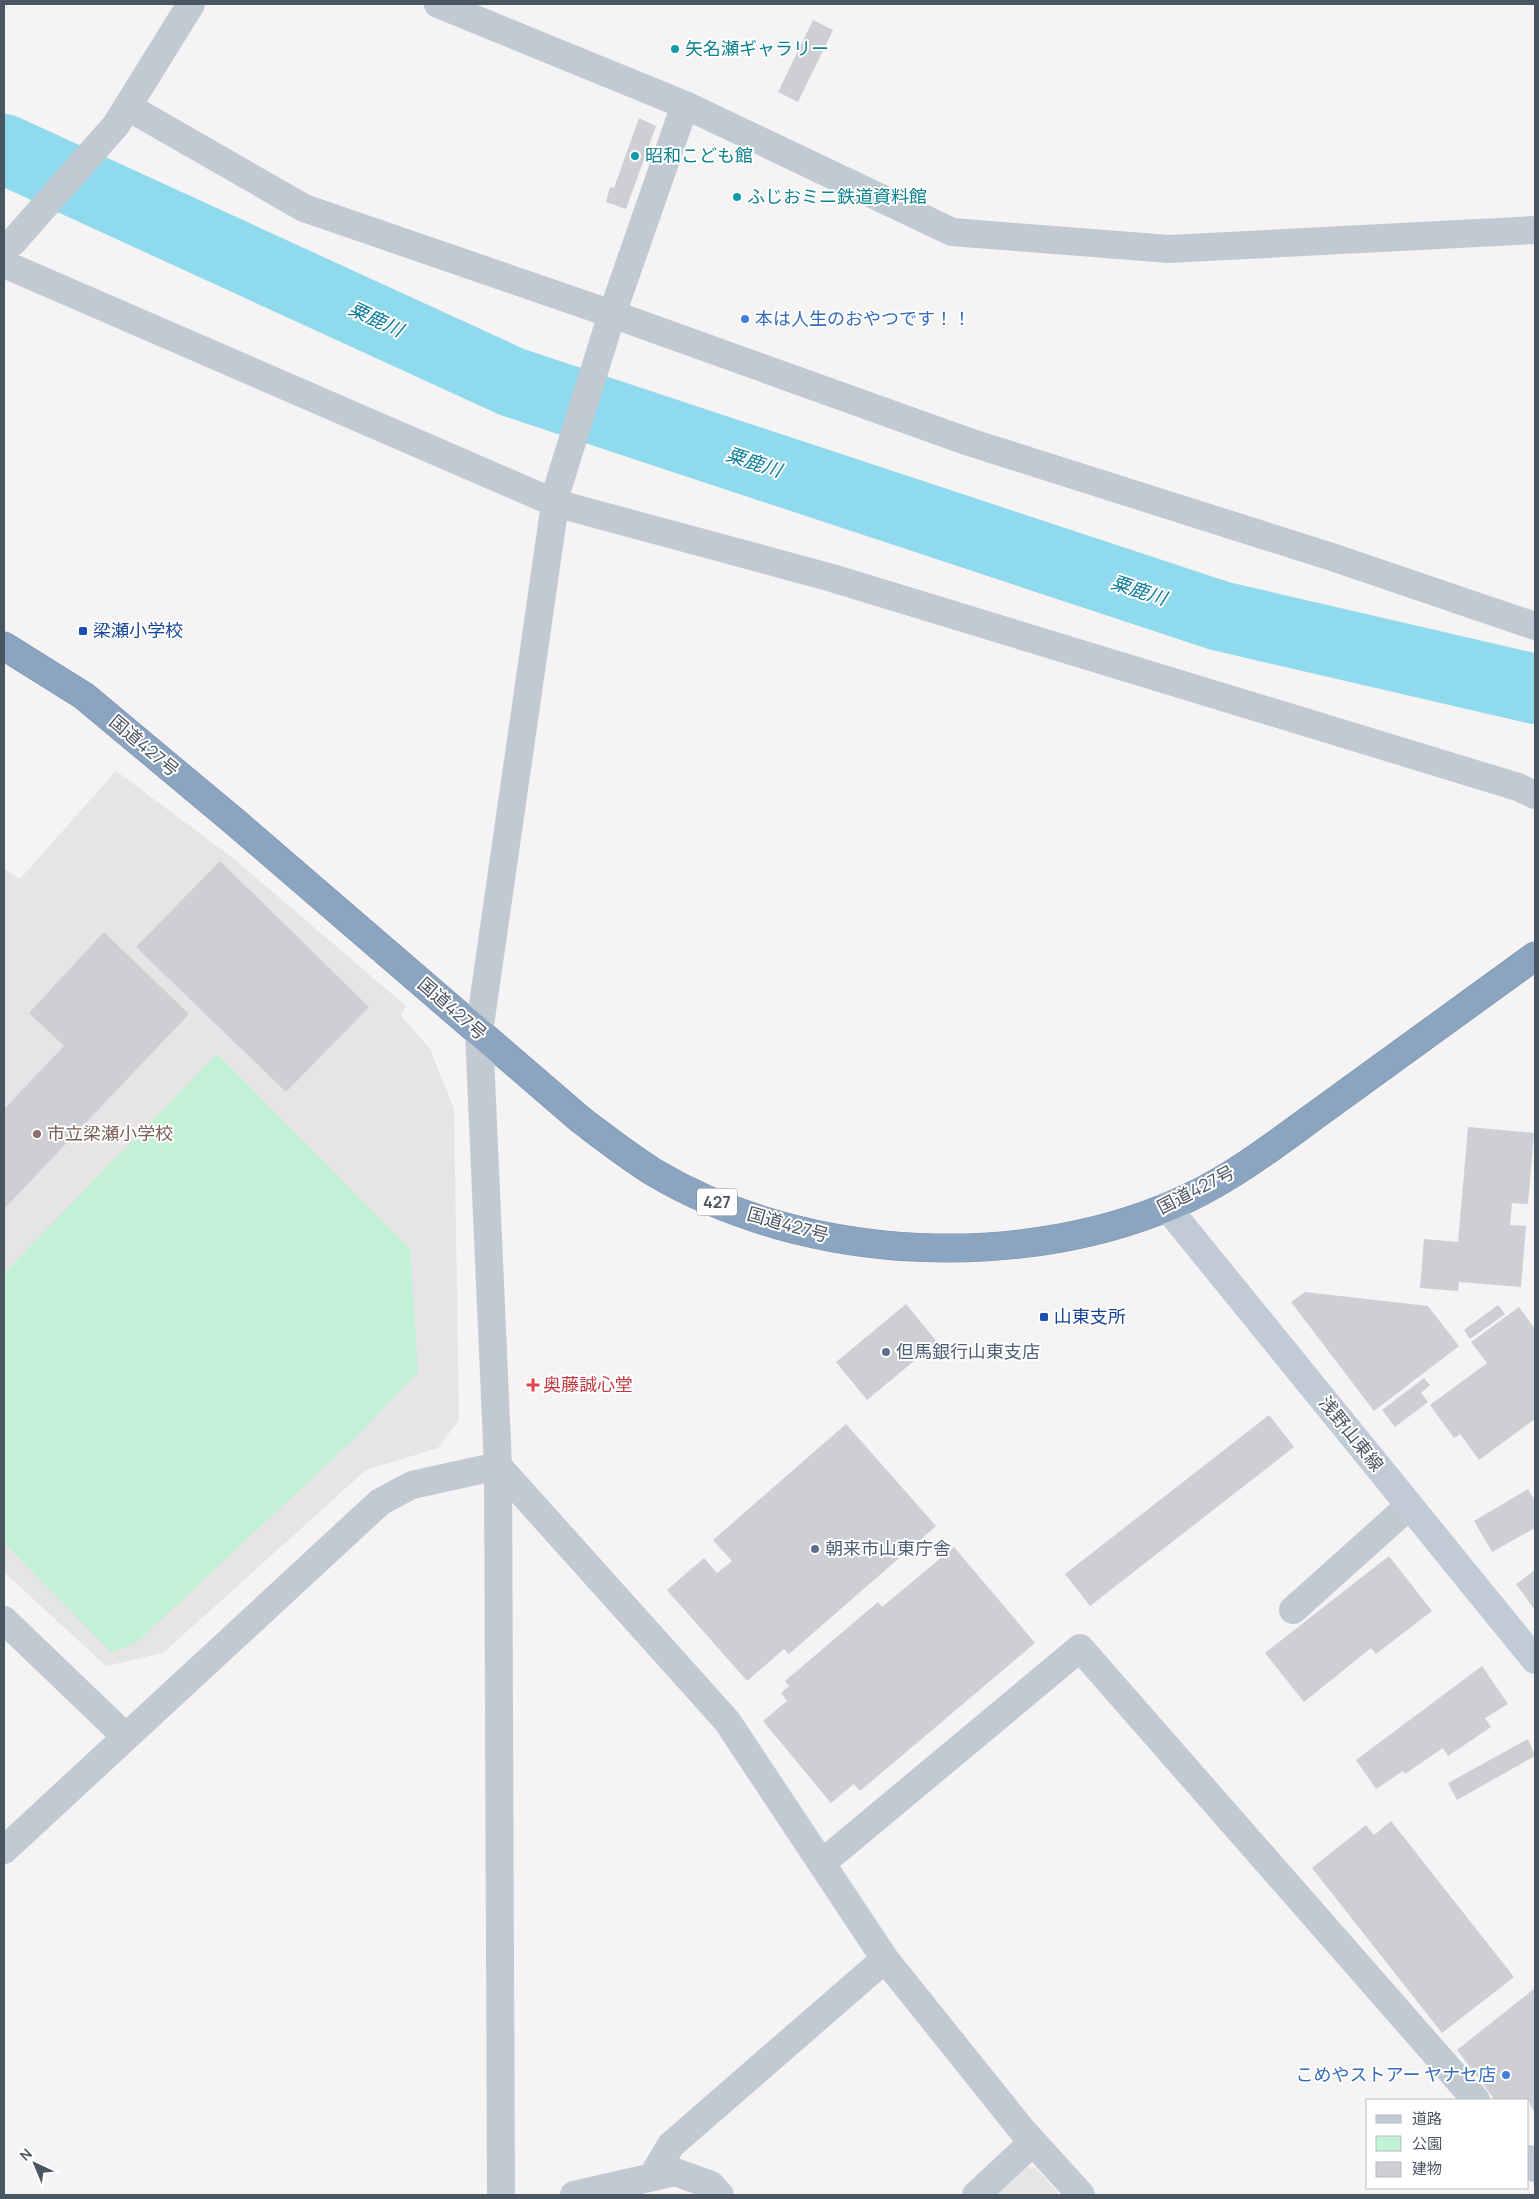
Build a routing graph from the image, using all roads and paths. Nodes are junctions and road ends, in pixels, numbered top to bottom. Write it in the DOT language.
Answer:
graph roads {
  1 [pos="191,4"];
  2 [pos="438,4"];
  3 [pos="685,105"];
  4 [pos="122,116"];
  5 [pos="1535,230"];
  6 [pos="7,251"];
  7 [pos="610,322"];
  8 [pos="556,497"];
  9 [pos="1535,626"];
  10 [pos="4,646"];
  11 [pos="1535,795"];
  12 [pos="1535,956"];
  13 [pos="479,1032"];
  14 [pos="1166,1206"];
  15 [pos="498,1466"];
  16 [pos="1409,1506"];
  17 [pos="1293,1610"];
  18 [pos="4,1620"];
  19 [pos="1535,1660"];
  20 [pos="126,1736"];
  21 [pos="4,1850"];
  22 [pos="822,1863"];
  23 [pos="885,1959"];
  24 [pos="1475,2099"];
  25 [pos="1033,2142"];
  26 [pos="652,2177"];
  27 [pos="501,2195"];
  28 [pos="574,2195"];
  29 [pos="720,2195"];
  30 [pos="976,2195"];
  31 [pos="1081,2195"];
  1 -- 4 [label="street"];
  2 -- 3 [label="street"];
  3 -- 5 [label="street"];
  3 -- 7 [label="street"];
  4 -- 6 [label="street"];
  4 -- 7 [label="street"];
  6 -- 8 [label="street"];
  7 -- 8 [label="street"];
  7 -- 9 [label="street"];
  8 -- 11 [label="street"];
  8 -- 13 [label="street"];
  10 -- 13 [label="highway, 国道427号 / 427"];
  12 -- 14 [label="highway, 国道427号 / 427"];
  13 -- 14 [label="highway, 国道427号 / 427"];
  13 -- 15 [label="street"];
  14 -- 16 [label="main road, 浅野山東線"];
  15 -- 20 [label="street"];
  15 -- 22 [label="street"];
  15 -- 27 [label="street"];
  16 -- 17 [label="street"];
  16 -- 19 [label="main road, 浅野山東線"];
  18 -- 20 [label="street"];
  20 -- 21 [label="street"];
  22 -- 23 [label="street"];
  22 -- 24 [label="street"];
  23 -- 25 [label="street"];
  23 -- 26 [label="street"];
  25 -- 30 [label="street"];
  25 -- 31 [label="street"];
  26 -- 28 [label="street"];
  26 -- 29 [label="street"];
}
